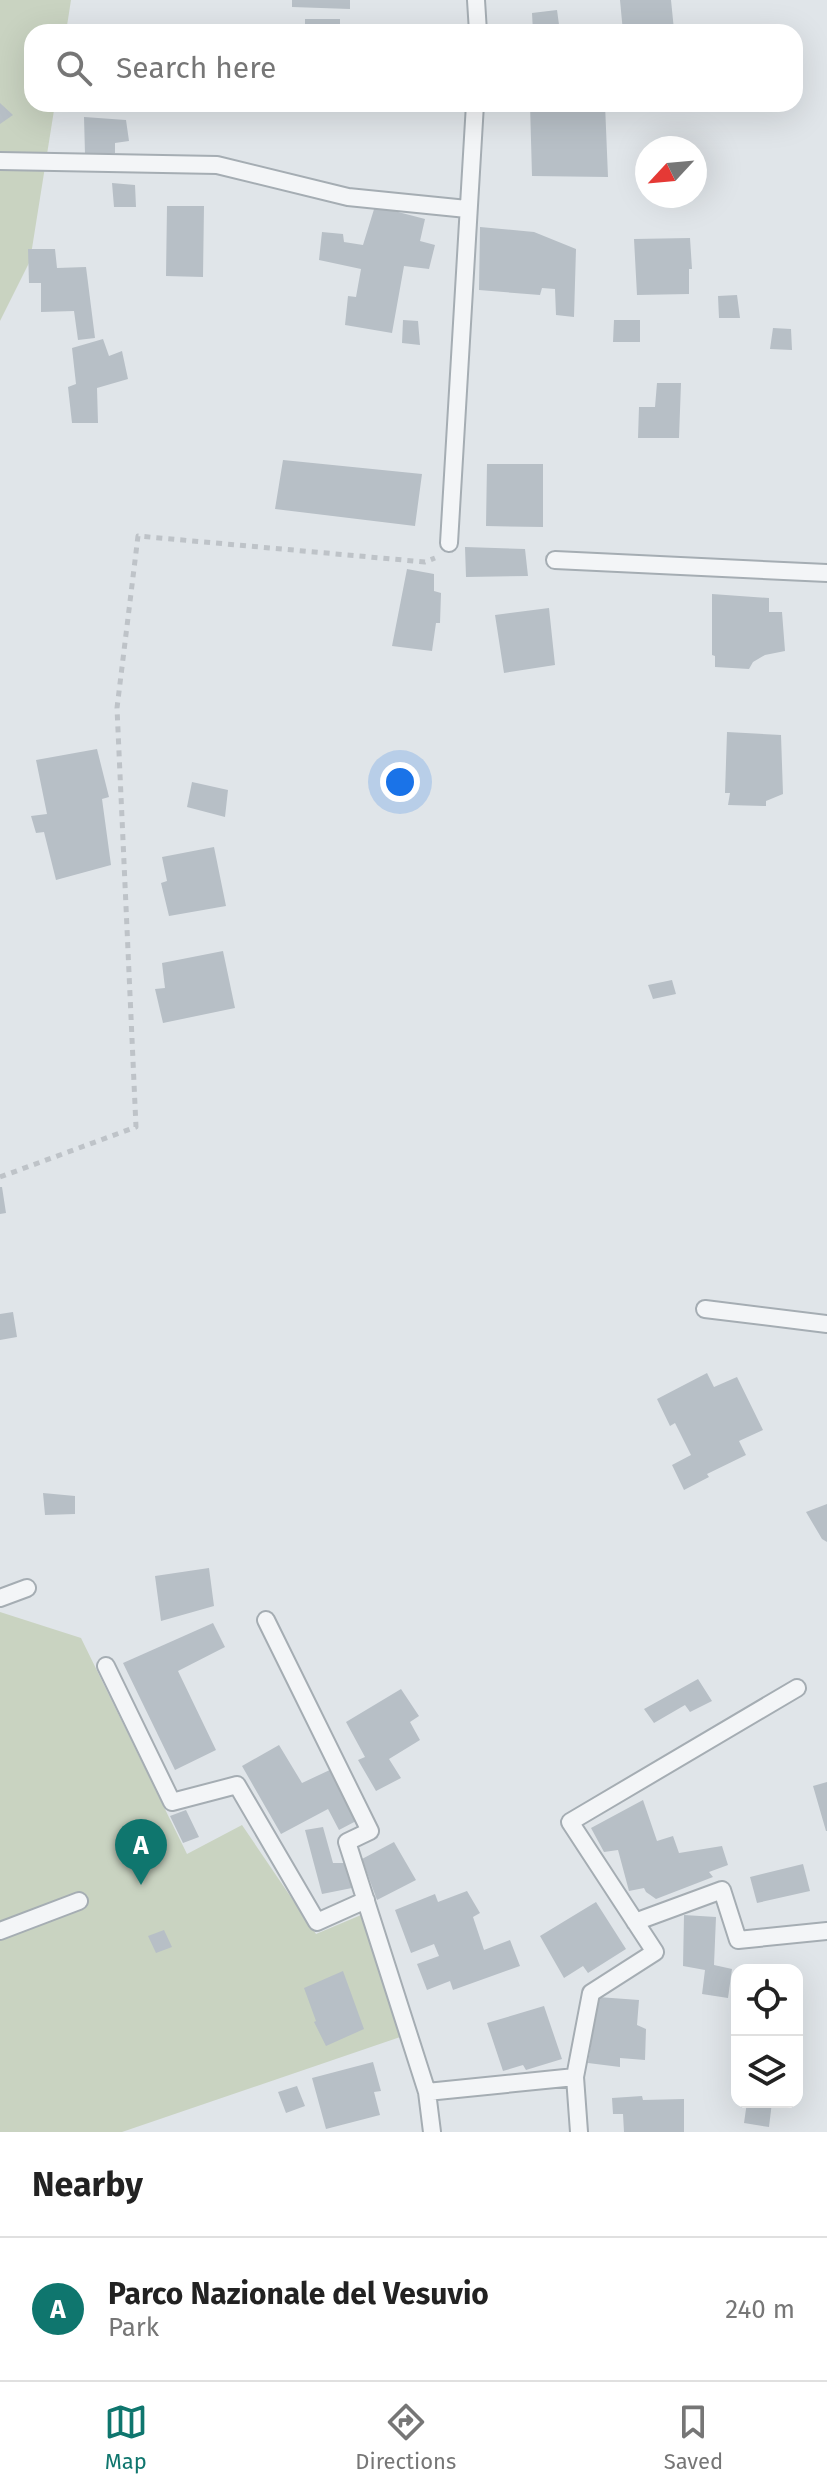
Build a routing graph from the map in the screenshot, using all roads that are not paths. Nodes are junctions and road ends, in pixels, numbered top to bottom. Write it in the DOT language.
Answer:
graph roads {
  1 [pos="476,0"];
  2 [pos="478,24"];
  3 [pos="474,112"];
  4 [pos="0,161"];
  5 [pos="467,209"];
  6 [pos="449,543"];
  7 [pos="555,560"];
  8 [pos="827,573"];
  9 [pos="705,1309"];
  10 [pos="827,1324"];
  11 [pos="27,1588"];
  12 [pos="0,1598"];
  13 [pos="266,1620"];
  14 [pos="106,1666"];
  15 [pos="797,1688"];
  16 [pos="366,1900"];
  17 [pos="79,1901"];
  18 [pos="635,1922"];
  19 [pos="0,1931"];
  20 [pos="827,1931"];
  21 [pos="575,2077"];
  22 [pos="427,2092"];
  23 [pos="432,2132"];
  24 [pos="579,2132"];
  1 -- 2 [label="lane"];
  3 -- 5 [label="lane"];
  4 -- 5 [label="lane"];
  5 -- 6 [label="lane"];
  7 -- 8 [label="lane"];
  9 -- 10 [label="lane"];
  11 -- 12 [label="lane"];
  13 -- 16 [label="lane"];
  14 -- 16 [label="lane"];
  15 -- 18 [label="lane"];
  16 -- 22 [label="lane"];
  17 -- 19 [label="lane"];
  18 -- 20 [label="lane"];
  18 -- 21 [label="lane"];
  21 -- 22 [label="lane"];
  21 -- 24 [label="lane"];
  22 -- 23 [label="lane"];
}
